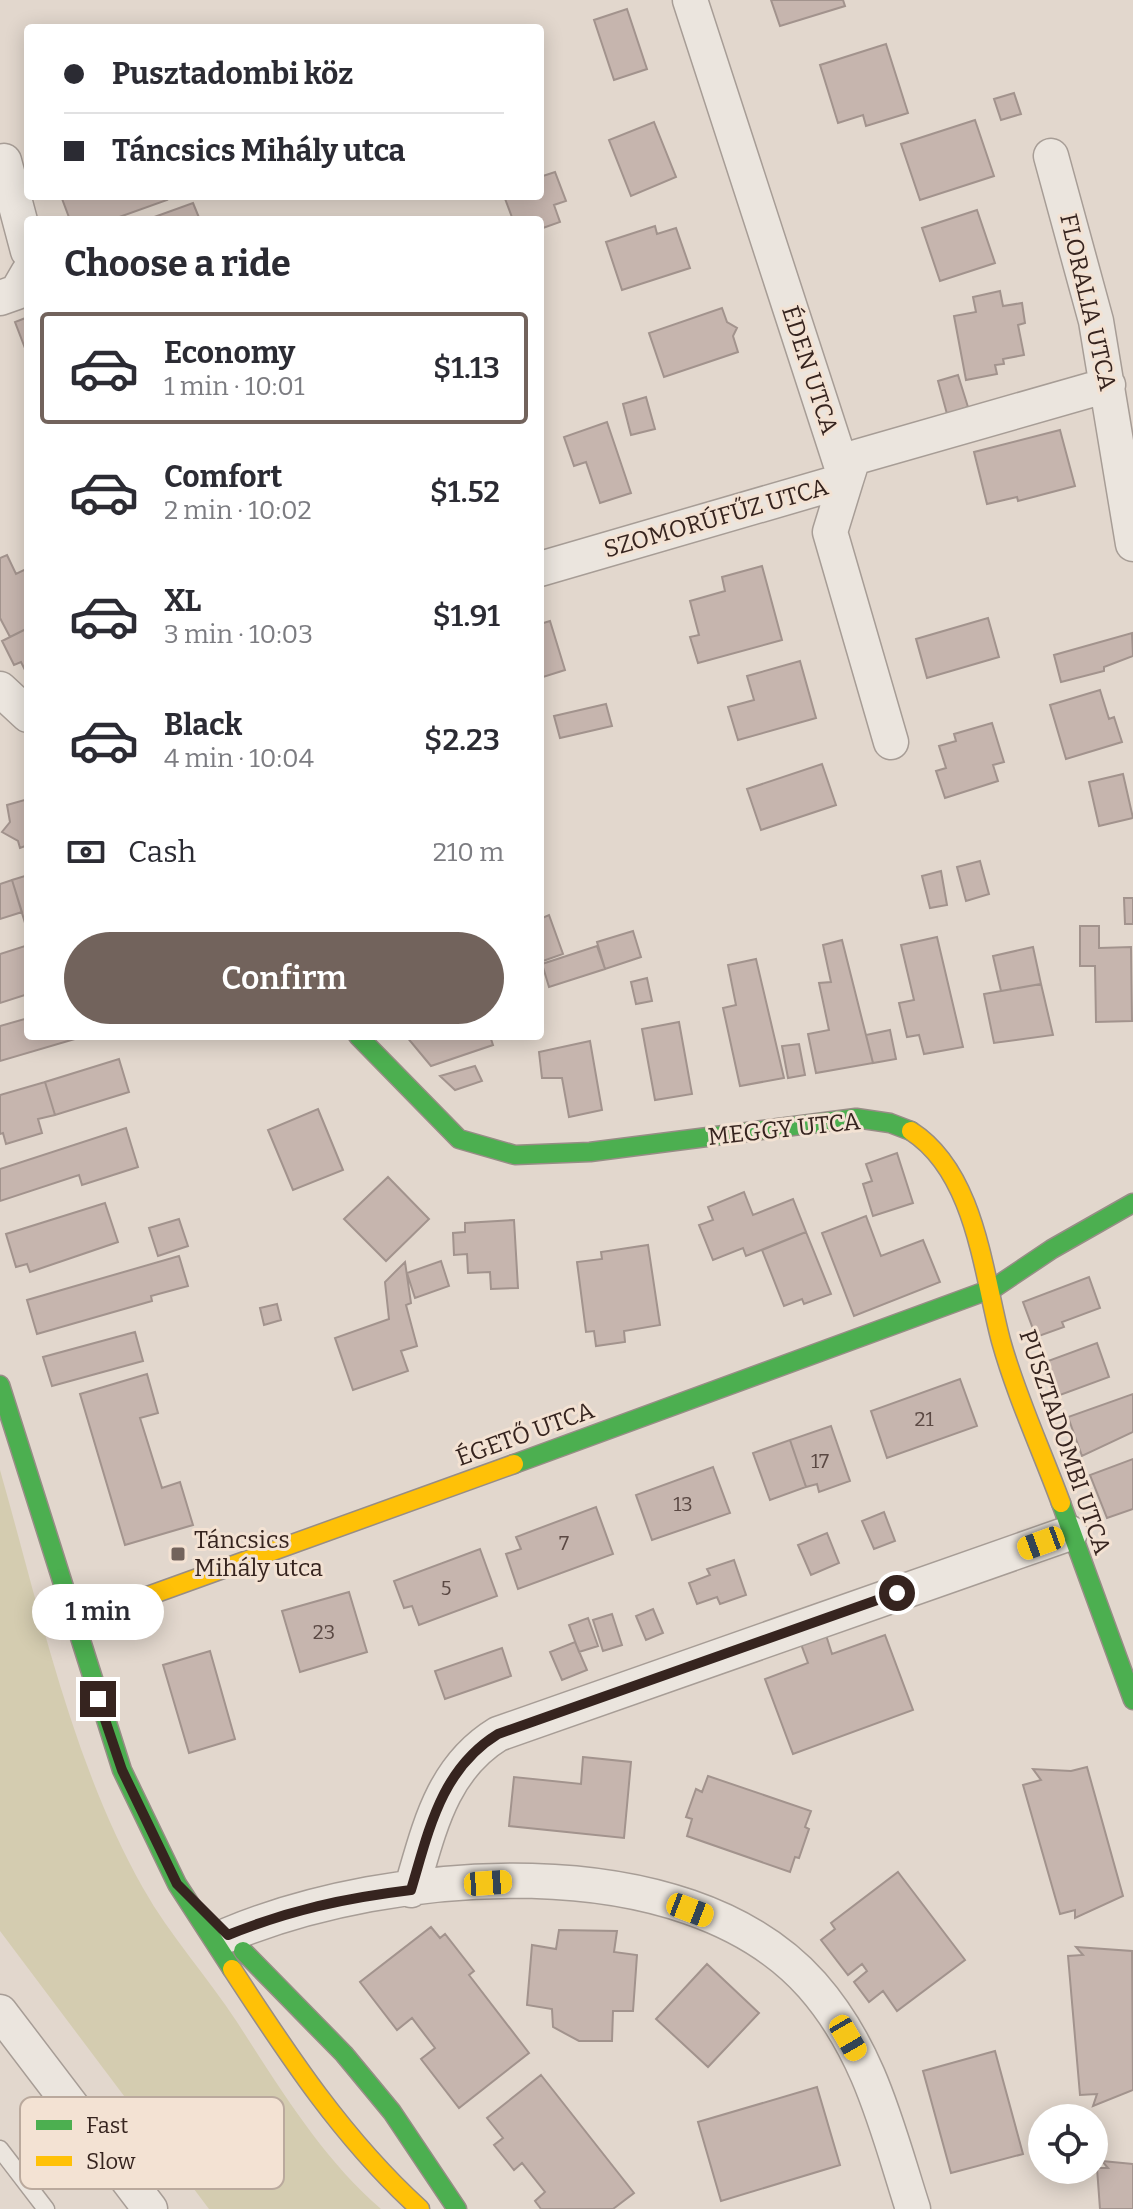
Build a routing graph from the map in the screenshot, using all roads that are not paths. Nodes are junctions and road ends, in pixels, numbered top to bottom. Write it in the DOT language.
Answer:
graph roads {
  1 [pos="690,0"];
  2 [pos="1051,156"];
  3 [pos="4,161"];
  4 [pos="24,236"];
  5 [pos="24,280"];
  6 [pos="0,298"];
  7 [pos="1108,385"];
  8 [pos="846,480"];
  9 [pos="1133,544"];
  10 [pos="544,568"];
  11 [pos="0,689"];
  12 [pos="24,711"];
  13 [pos="891,742"];
  14 [pos="362,1040"];
  15 [pos="1133,1203"];
  16 [pos="994,1288"];
  17 [pos="0,1385"];
  18 [pos="1070,1533"];
  19 [pos="73,1623"];
  20 [pos="1133,1700"];
  21 [pos="177,1884"];
  22 [pos="411,1890"];
  23 [pos="228,1935"];
  24 [pos="0,2012"];
  25 [pos="65,2097"];
  26 [pos="0,2149"];
  27 [pos="20,2175"];
  28 [pos="31,2189"];
  29 [pos="135,2189"];
  30 [pos="46,2209"];
  31 [pos="150,2209"];
  32 [pos="420,2209"];
  33 [pos="457,2209"];
  34 [pos="913,2209"];
  1 -- 8 [label="street, ÉDEN UTCA"];
  2 -- 7 [label="street, FLORALIA UTCA"];
  3 -- 4 [label="street"];
  5 -- 6 [label="street"];
  7 -- 8 [label="street, SZOMORÚFŰZ UTCA"];
  7 -- 9 [label="street, FLORALIA UTCA"];
  8 -- 10 [label="street, SZOMORÚFŰZ UTCA"];
  8 -- 13 [label="street"];
  11 -- 12 [label="street"];
  14 -- 16 [label="street, MEGGY UTCA"];
  15 -- 16 [label="street"];
  16 -- 18 [label="street, PUSZTADOMBI UTCA"];
  16 -- 19 [label="street, ÉGETŐ UTCA"];
  17 -- 19 [label="street"];
  18 -- 20 [label="street, PUSZTADOMBI UTCA"];
  18 -- 22 [label="street"];
  19 -- 21 [label="street"];
  21 -- 23 [label="street"];
  21 -- 32 [label="street"];
  22 -- 23 [label="street"];
  22 -- 34 [label="street"];
  23 -- 33 [label="street"];
  24 -- 25 [label="street"];
  26 -- 27 [label="lane"];
  28 -- 30 [label="lane"];
  29 -- 31 [label="street"];
}
